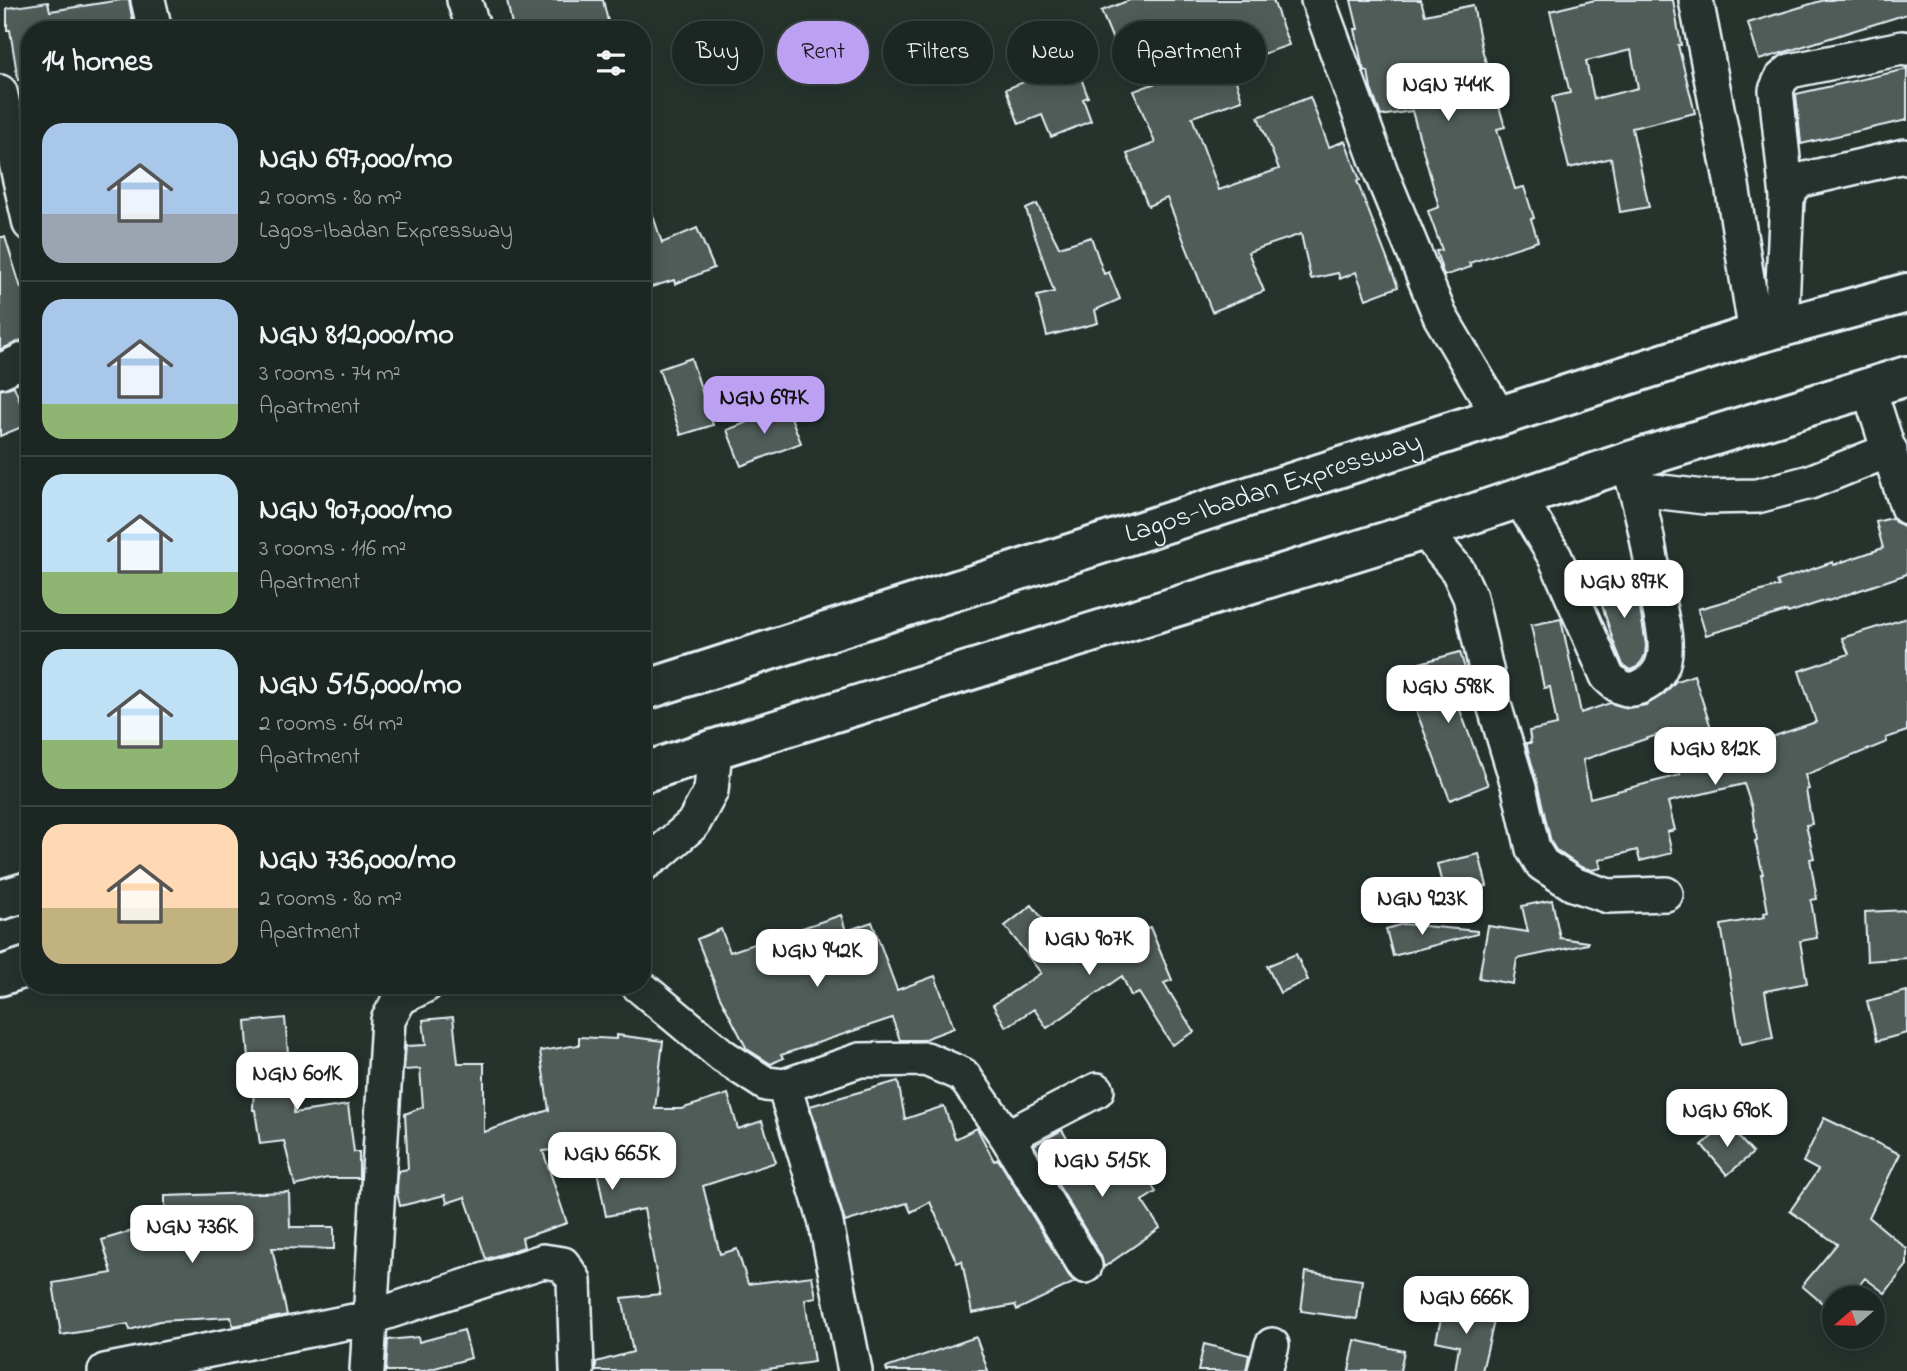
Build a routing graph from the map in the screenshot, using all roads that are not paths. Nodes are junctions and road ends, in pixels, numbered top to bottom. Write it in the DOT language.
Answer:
graph roads {
  1 [pos="149,0"];
  2 [pos="464,0"];
  3 [pos="1318,0"];
  4 [pos="1696,0"];
  5 [pos="153,21"];
  6 [pos="471,21"];
  7 [pos="1907,49"];
  8 [pos="0,92"];
  9 [pos="1907,158"];
  10 [pos="21,184"];
  11 [pos="1787,198"];
  12 [pos="1907,293"];
  13 [pos="1769,331"];
  14 [pos="21,361"];
  15 [pos="0,371"];
  16 [pos="1907,376"];
  17 [pos="1868,386"];
  18 [pos="1499,416"];
  19 [pos="1889,450"];
  20 [pos="1632,476"];
  21 [pos="1519,497"];
  22 [pos="1907,507"];
  23 [pos="1424,530"];
  24 [pos="651,688"];
  25 [pos="715,749"];
  26 [pos="651,771"];
  27 [pos="651,859"];
  28 [pos="21,894"];
  29 [pos="1666,894"];
  30 [pos="0,900"];
  31 [pos="21,969"];
  32 [pos="0,976"];
  33 [pos="408,994"];
  34 [pos="649,994"];
  35 [pos="784,1086"];
  36 [pos="1097,1090"];
  37 [pos="1007,1137"];
  38 [pos="1085,1266"];
  39 [pos="369,1318"];
  40 [pos="106,1371"];
  41 [pos="367,1371"];
  42 [pos="577,1371"];
  43 [pos="855,1371"];
  1 -- 5 [label="street"];
  2 -- 6 [label="street"];
  3 -- 18 [label="street"];
  4 -- 13 [label="street"];
  7 -- 11 [label="street"];
  8 -- 10 [label="street"];
  9 -- 11 [label="street"];
  11 -- 13 [label="street"];
  12 -- 13 [label="highway, Lagos-Ibadan Expressway"];
  13 -- 18 [label="highway, Lagos-Ibadan Expressway"];
  14 -- 15 [label="street"];
  16 -- 17 [label="highway"];
  17 -- 19 [label="street"];
  17 -- 20 [label="highway"];
  18 -- 24 [label="highway, Lagos-Ibadan Expressway"];
  19 -- 20 [label="street"];
  19 -- 22 [label="street"];
  20 -- 21 [label="highway"];
  20 -- 21 [label="street"];
  21 -- 23 [label="highway"];
  23 -- 25 [label="highway"];
  23 -- 29 [label="street"];
  25 -- 26 [label="highway"];
  25 -- 27 [label="street"];
  28 -- 30 [label="highway"];
  31 -- 32 [label="highway"];
  33 -- 39 [label="street"];
  34 -- 35 [label="street"];
  35 -- 37 [label="street"];
  35 -- 43 [label="street"];
  36 -- 37 [label="street"];
  37 -- 38 [label="street"];
  39 -- 40 [label="street"];
  39 -- 41 [label="street"];
  39 -- 42 [label="street"];
}
